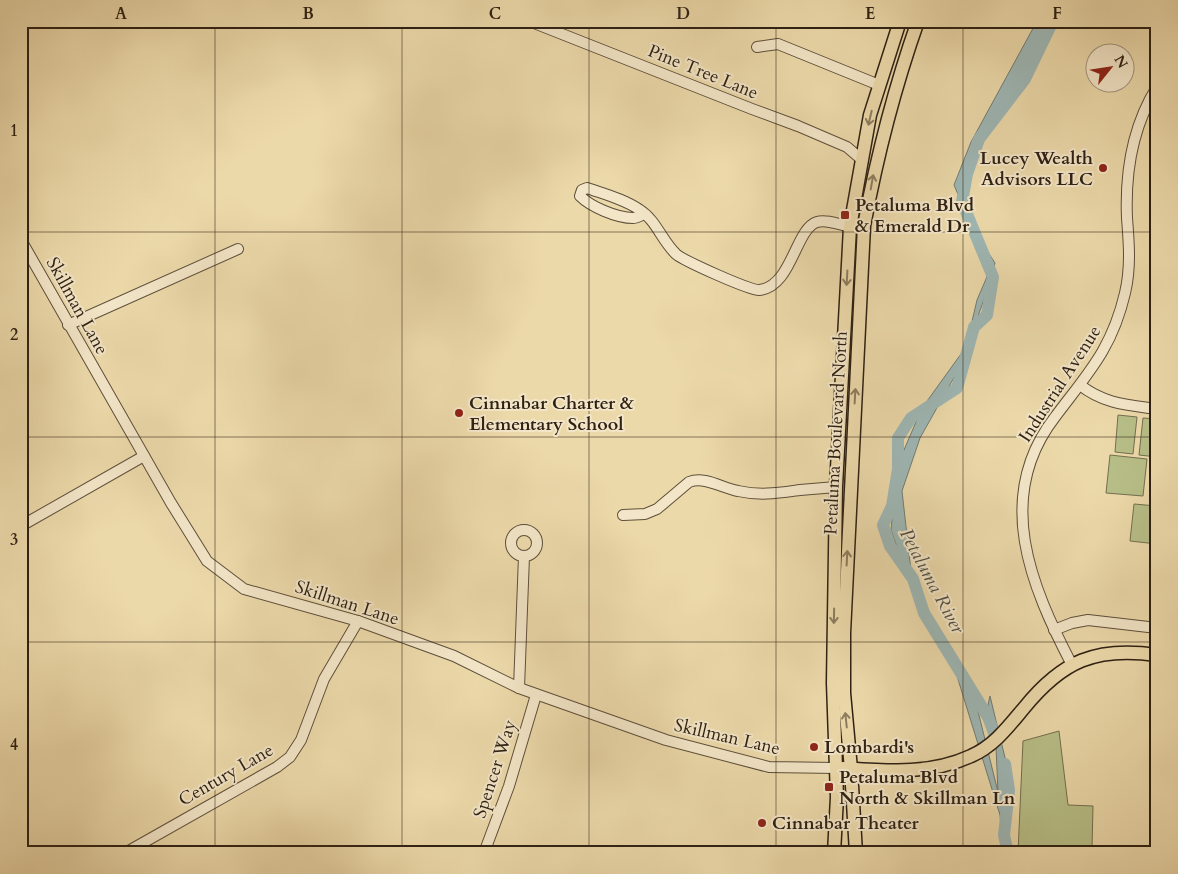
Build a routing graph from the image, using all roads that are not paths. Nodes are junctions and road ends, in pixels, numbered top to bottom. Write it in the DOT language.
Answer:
graph roads {
  1 [pos="529,21"];
  2 [pos="900,21"];
  3 [pos="918,21"];
  4 [pos="757,47"];
  5 [pos="879,84"];
  6 [pos="1157,87"];
  7 [pos="862,159"];
  8 [pos="644,214"];
  9 [pos="850,227"];
  10 [pos="21,240"];
  11 [pos="238,249"];
  12 [pos="68,325"];
  13 [pos="1080,385"];
  14 [pos="1157,409"];
  15 [pos="144,456"];
  16 [pos="836,487"];
  17 [pos="623,515"];
  18 [pos="21,526"];
  19 [pos="524,556"];
  20 [pos="358,621"];
  21 [pos="1157,628"];
  22 [pos="1054,630"];
  23 [pos="1157,655"];
  24 [pos="1072,665"];
  25 [pos="518,688"];
  26 [pos="536,695"];
  27 [pos="836,768"];
  28 [pos="851,769"];
  29 [pos="125,853"];
  30 [pos="484,853"];
  31 [pos="834,853"];
  32 [pos="856,853"];
  1 -- 7 [label="street, Pine Tree Lane"];
  2 -- 5 [label="main road, Petaluma Boulevard North"];
  28 -- 3 [label="main road, Petaluma Boulevard North, one-way"];
  4 -- 5 [label="street"];
  5 -- 7 [label="main road, Petaluma Boulevard North, one-way"];
  6 -- 13 [label="street, Industrial Avenue"];
  7 -- 9 [label="main road, Petaluma Boulevard North"];
  8 -- 8 [label="street"];
  8 -- 9 [label="street"];
  9 -- 16 [label="main road, Petaluma Boulevard North, one-way"];
  10 -- 12 [label="street, Skillman Lane"];
  11 -- 12 [label="street"];
  12 -- 15 [label="street, Skillman Lane"];
  13 -- 14 [label="street"];
  13 -- 22 [label="street, Industrial Avenue"];
  15 -- 18 [label="street"];
  15 -- 20 [label="street, Skillman Lane"];
  16 -- 17 [label="street"];
  16 -- 27 [label="main road, Petaluma Boulevard North, one-way"];
  19 -- 25 [label="street"];
  20 -- 25 [label="street, Skillman Lane"];
  20 -- 29 [label="street, Century Lane"];
  21 -- 22 [label="street"];
  22 -- 24 [label="street, Industrial Avenue"];
  23 -- 24 [label="main road"];
  24 -- 28 [label="main road"];
  25 -- 26 [label="street, Skillman Lane"];
  26 -- 27 [label="street, Skillman Lane"];
  26 -- 30 [label="street, Spencer Way"];
  27 -- 28 [label="main road"];
  27 -- 31 [label="main road, Petaluma Boulevard North"];
  28 -- 32 [label="main road, Petaluma Boulevard North"];
}
